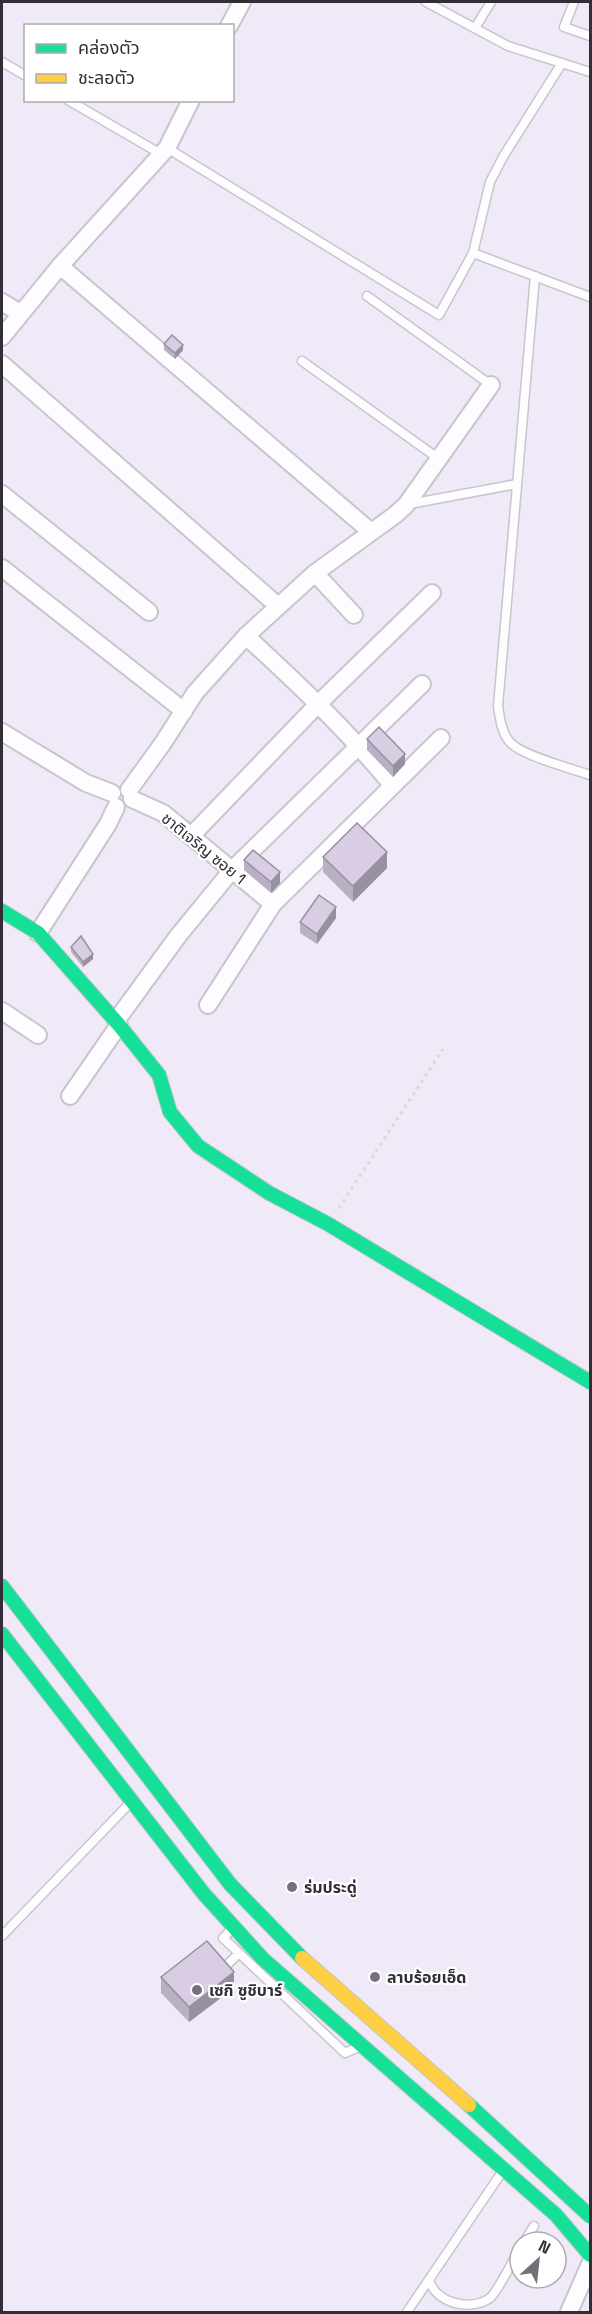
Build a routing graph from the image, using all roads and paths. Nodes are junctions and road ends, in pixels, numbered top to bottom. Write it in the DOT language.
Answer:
graph roads {
  1 [pos="242,2"];
  2 [pos="426,2"];
  3 [pos="491,2"];
  4 [pos="574,2"];
  5 [pos="230,24"];
  6 [pos="475,28"];
  7 [pos="591,36"];
  8 [pos="2,62"];
  9 [pos="562,63"];
  10 [pos="591,72"];
  11 [pos="24,75"];
  12 [pos="72,102"];
  13 [pos="190,102"];
  14 [pos="164,151"];
  15 [pos="473,253"];
  16 [pos="60,266"];
  17 [pos="535,276"];
  18 [pos="367,296"];
  19 [pos="591,297"];
  20 [pos="2,302"];
  21 [pos="21,313"];
  22 [pos="2,337"];
  23 [pos="302,361"];
  24 [pos="2,364"];
  25 [pos="491,385"];
  26 [pos="438,459"];
  27 [pos="517,484"];
  28 [pos="2,494"];
  29 [pos="406,505"];
  30 [pos="370,531"];
  31 [pos="2,568"];
  32 [pos="315,573"];
  33 [pos="432,593"];
  34 [pos="278,606"];
  35 [pos="149,612"];
  36 [pos="354,615"];
  37 [pos="246,636"];
  38 [pos="422,684"];
  39 [pos="319,703"];
  40 [pos="184,711"];
  41 [pos="2,732"];
  42 [pos="441,738"];
  43 [pos="359,746"];
  44 [pos="591,775"];
  45 [pos="392,785"];
  46 [pos="131,794"];
  47 [pos="114,800"];
  48 [pos="191,836"];
  49 [pos="232,870"];
  50 [pos="273,904"];
  51 [pos="2,911"];
  52 [pos="38,933"];
  53 [pos="208,1005"];
  54 [pos="2,1011"];
  55 [pos="118,1023"];
  56 [pos="38,1035"];
  57 [pos="443,1049"];
  58 [pos="70,1096"];
  59 [pos="328,1224"];
  60 [pos="590,1379"];
  61 [pos="2,1586"];
  62 [pos="2,1634"];
  63 [pos="22,1637"];
  64 [pos="132,1801"];
  65 [pos="234,1927"];
  66 [pos="2,1936"];
  67 [pos="239,1953"];
  68 [pos="224,1968"];
  69 [pos="362,2045"];
  70 [pos="504,2169"];
  71 [pos="591,2216"];
  72 [pos="534,2226"];
  73 [pos="532,2230"];
  74 [pos="591,2255"];
  75 [pos="591,2264"];
  76 [pos="508,2269"];
  77 [pos="429,2280"];
  78 [pos="407,2313"];
  79 [pos="569,2313"];
  1 -- 5 [label="street"];
  2 -- 6 [label="lane"];
  3 -- 6 [label="lane"];
  4 -- 7 [label="lane"];
  6 -- 9 [label="lane"];
  8 -- 11 [label="lane"];
  9 -- 10 [label="lane"];
  9 -- 15 [label="lane"];
  12 -- 14 [label="lane"];
  13 -- 14 [label="street"];
  14 -- 15 [label="lane"];
  14 -- 16 [label="street"];
  15 -- 17 [label="lane"];
  16 -- 21 [label="street"];
  16 -- 30 [label="street"];
  17 -- 19 [label="lane"];
  17 -- 27 [label="lane"];
  18 -- 25 [label="lane"];
  20 -- 21 [label="street"];
  21 -- 22 [label="street"];
  23 -- 26 [label="lane"];
  24 -- 34 [label="street"];
  25 -- 26 [label="street"];
  26 -- 29 [label="street"];
  27 -- 29 [label="lane"];
  27 -- 44 [label="lane"];
  28 -- 35 [label="street"];
  29 -- 30 [label="street"];
  30 -- 32 [label="street"];
  31 -- 40 [label="street"];
  32 -- 34 [label="street"];
  32 -- 36 [label="street"];
  33 -- 39 [label="street"];
  34 -- 37 [label="street"];
  37 -- 39 [label="street"];
  37 -- 40 [label="street"];
  38 -- 43 [label="street"];
  39 -- 43 [label="street"];
  39 -- 48 [label="street"];
  40 -- 46 [label="street"];
  41 -- 47 [label="street"];
  42 -- 45 [label="street"];
  43 -- 45 [label="street"];
  43 -- 49 [label="street"];
  45 -- 50 [label="street"];
  46 -- 47 [label="street"];
  46 -- 48 [label="street, ชาติเจริญ ซอย 1"];
  47 -- 52 [label="street"];
  48 -- 49 [label="street, ชาติเจริญ ซอย 1"];
  49 -- 50 [label="street, ชาติเจริญ ซอย 1"];
  49 -- 55 [label="street"];
  50 -- 53 [label="street"];
  51 -- 52 [label="street"];
  52 -- 55 [label="street"];
  54 -- 56 [label="street"];
  55 -- 58 [label="street"];
  55 -- 59 [label="street"];
  57 -- 59 [label="path"];
  59 -- 60 [label="street"];
  61 -- 63 [label="street"];
  62 -- 63 [label="street"];
  63 -- 64 [label="street"];
  63 -- 71 [label="street"];
  64 -- 65 [label="street"];
  64 -- 66 [label="lane"];
  65 -- 67 [label="lane"];
  65 -- 69 [label="street"];
  67 -- 68 [label="lane"];
  67 -- 69 [label="lane"];
  69 -- 70 [label="street"];
  70 -- 74 [label="street"];
  70 -- 77 [label="lane"];
  72 -- 73 [label="lane"];
  75 -- 79 [label="street"];
  76 -- 77 [label="lane"];
  77 -- 78 [label="lane"];
}
